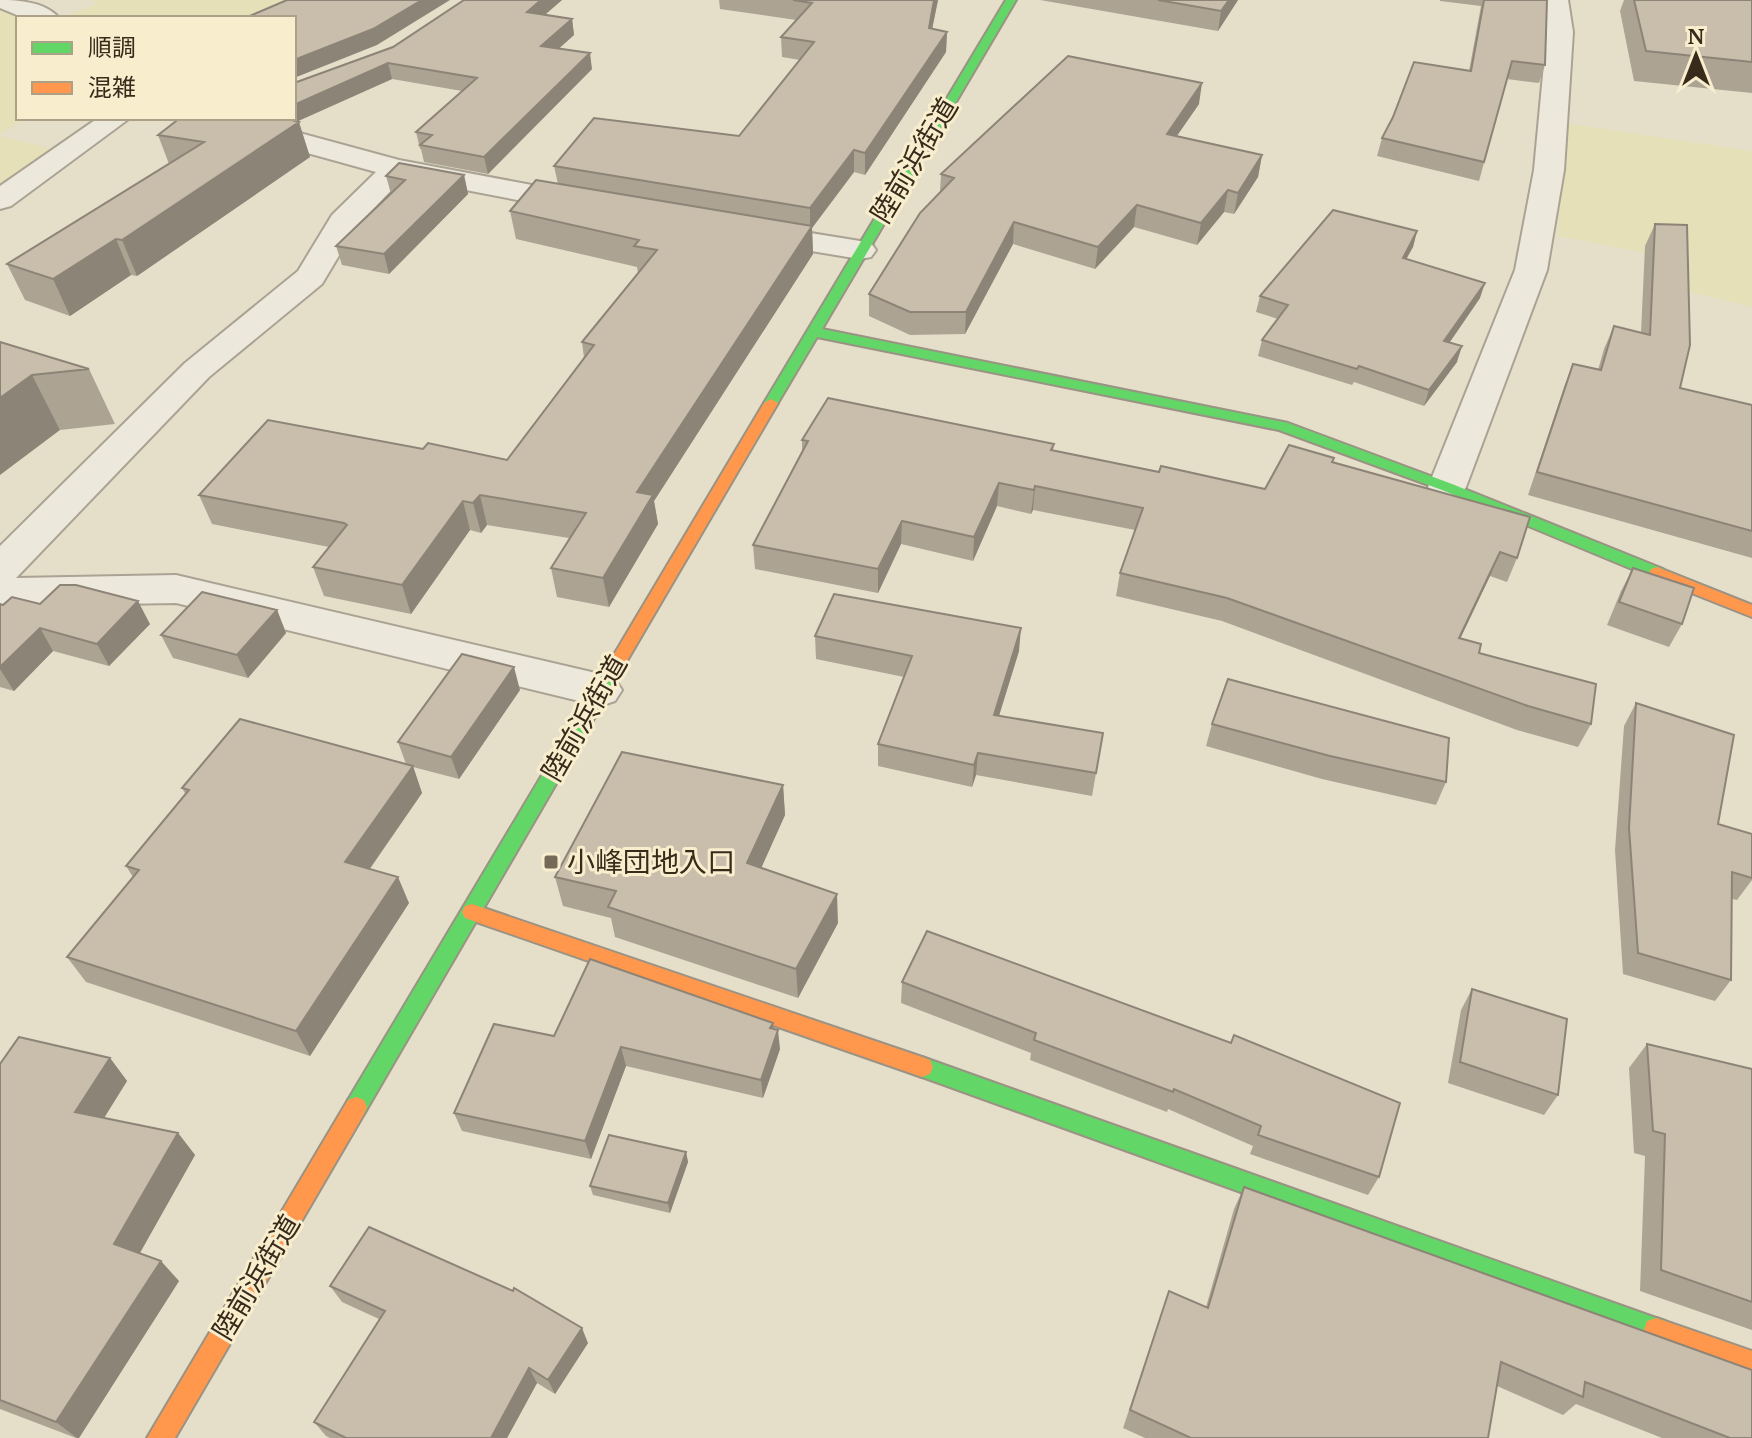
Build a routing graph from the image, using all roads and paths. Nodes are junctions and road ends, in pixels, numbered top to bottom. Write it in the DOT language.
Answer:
graph roads {
  1 [pos="1,0"];
  2 [pos="1011,0"];
  3 [pos="1556,0"];
  4 [pos="41,16"];
  5 [pos="113,120"];
  6 [pos="228,120"];
  7 [pos="396,168"];
  8 [pos="0,200"];
  9 [pos="609,209"];
  10 [pos="734,230"];
  11 [pos="860,250"];
  12 [pos="814,332"];
  13 [pos="1447,487"];
  14 [pos="0,570"];
  15 [pos="0,592"];
  16 [pos="1752,611"];
  17 [pos="600,690"];
  18 [pos="472,912"];
  19 [pos="1752,1364"];
  20 [pos="160,1438"];
  1 -- 4 [label="street"];
  2 -- 11 [label="main road, 陸前浜街道"];
  3 -- 13 [label="street"];
  5 -- 8 [label="street"];
  6 -- 7 [label="street"];
  7 -- 9 [label="street"];
  7 -- 14 [label="street"];
  10 -- 11 [label="street"];
  11 -- 12 [label="main road, 陸前浜街道"];
  12 -- 13 [label="main road"];
  12 -- 17 [label="main road, 陸前浜街道"];
  13 -- 16 [label="main road"];
  15 -- 17 [label="street"];
  17 -- 18 [label="main road, 陸前浜街道"];
  18 -- 19 [label="main road"];
  18 -- 20 [label="main road, 陸前浜街道"];
}
